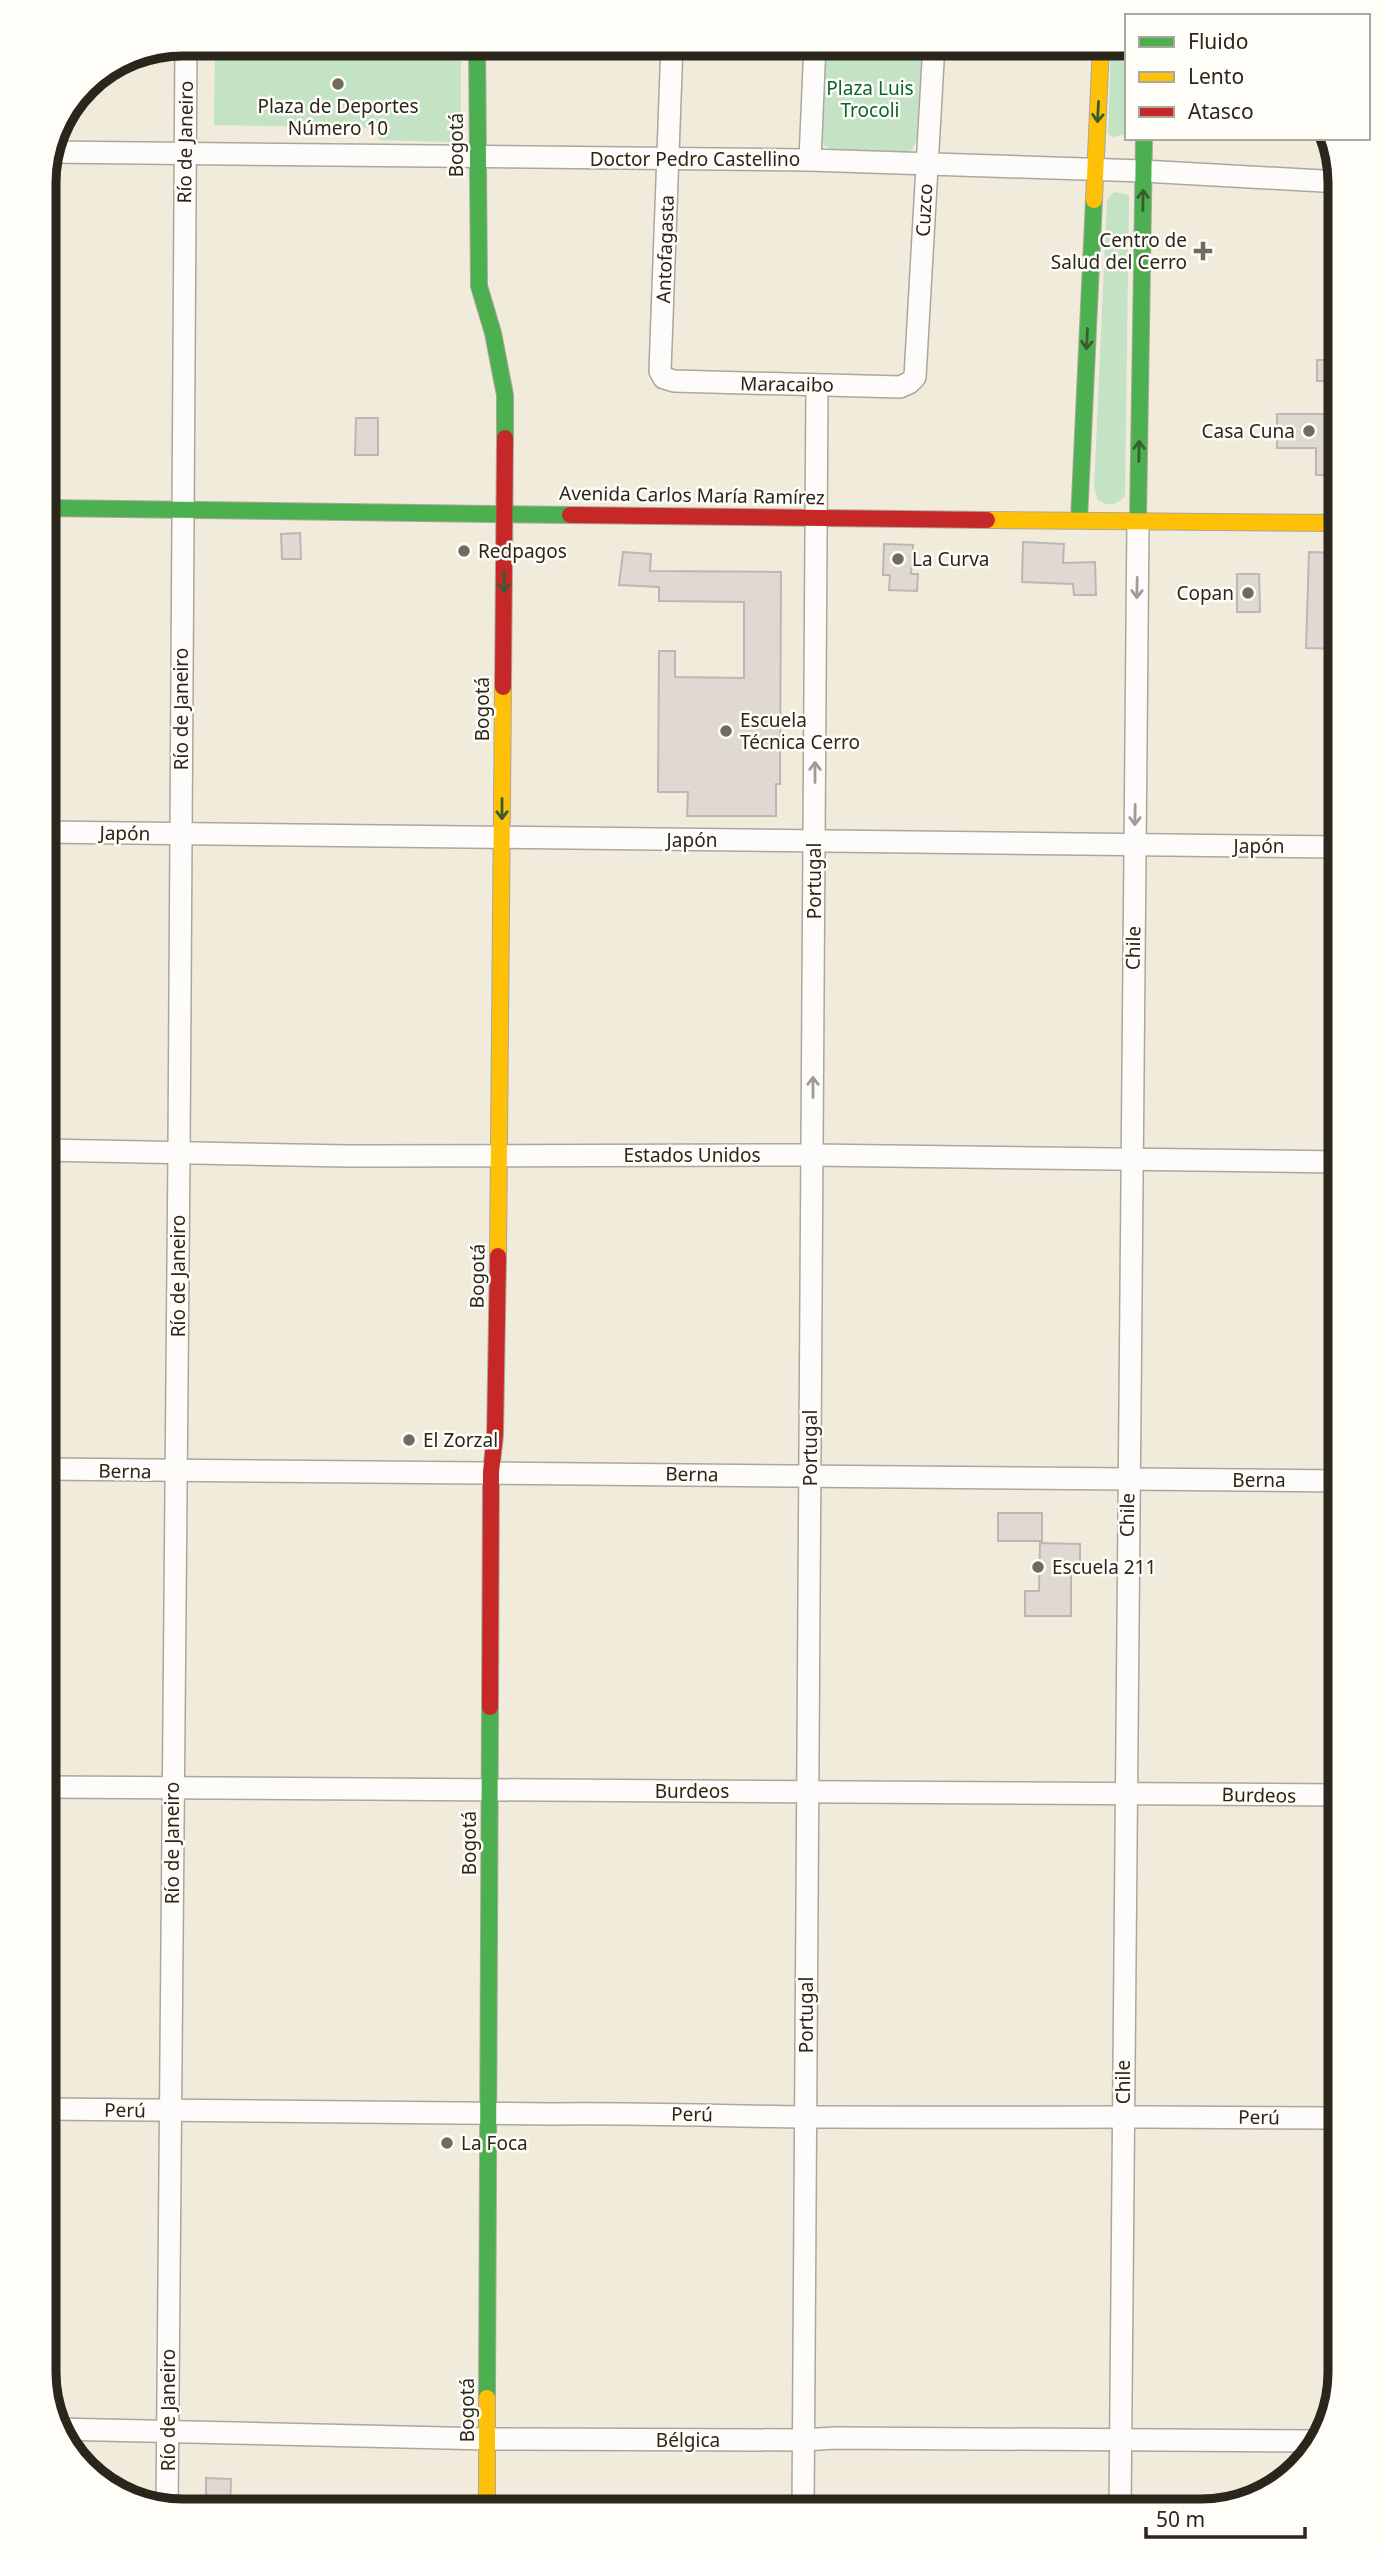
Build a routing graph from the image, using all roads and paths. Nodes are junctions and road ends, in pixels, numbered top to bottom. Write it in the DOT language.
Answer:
graph roads {
  1 [pos="186,56"];
  2 [pos="477,56"];
  3 [pos="672,56"];
  4 [pos="814,56"];
  5 [pos="933,56"];
  6 [pos="1100,56"];
  7 [pos="1144,140"];
  8 [pos="60,152"];
  9 [pos="184,152"];
  10 [pos="476,158"];
  11 [pos="668,158"];
  12 [pos="810,160"];
  13 [pos="926,165"];
  14 [pos="1095,170"];
  15 [pos="1143,171"];
  16 [pos="1328,181"];
  17 [pos="660,371"];
  18 [pos="915,377"];
  19 [pos="817,385"];
  20 [pos="56,508"];
  21 [pos="183,510"];
  22 [pos="505,513"];
  23 [pos="817,519"];
  24 [pos="1079,520"];
  25 [pos="1138,520"];
  26 [pos="1328,523"];
  27 [pos="56,832"];
  28 [pos="181,834"];
  29 [pos="502,840"];
  30 [pos="814,841"];
  31 [pos="1134,845"];
  32 [pos="1328,847"];
  33 [pos="56,1150"];
  34 [pos="180,1152"];
  35 [pos="500,1154"];
  36 [pos="812,1155"];
  37 [pos="1130,1158"];
  38 [pos="1328,1162"];
  39 [pos="56,1469"];
  40 [pos="177,1472"];
  41 [pos="491,1472"];
  42 [pos="810,1476"];
  43 [pos="1128,1479"];
  44 [pos="1328,1481"];
  45 [pos="56,1787"];
  46 [pos="172,1787"];
  47 [pos="490,1789"];
  48 [pos="807,1791"];
  49 [pos="1125,1793"];
  50 [pos="1328,1795"];
  51 [pos="56,2109"];
  52 [pos="171,2111"];
  53 [pos="490,2114"];
  54 [pos="1123,2115"];
  55 [pos="805,2117"];
  56 [pos="1328,2118"];
  57 [pos="70,2429"];
  58 [pos="167,2432"];
  59 [pos="488,2439"];
  60 [pos="802,2440"];
  61 [pos="1121,2441"];
  62 [pos="1308,2441"];
  63 [pos="167,2498"];
  64 [pos="487,2499"];
  65 [pos="803,2499"];
  66 [pos="1120,2499"];
  1 -- 9 [label="street, Río de Janeiro"];
  2 -- 10 [label="street, Bogotá"];
  3 -- 11 [label="street, Antofagasta"];
  4 -- 12 [label="street"];
  5 -- 13 [label="street, Cuzco"];
  6 -- 14 [label="street, one-way"];
  7 -- 15 [label="street"];
  8 -- 9 [label="street, Doctor Pedro Castellino"];
  9 -- 10 [label="street, Doctor Pedro Castellino"];
  9 -- 21 [label="street, Río de Janeiro"];
  10 -- 11 [label="street, Doctor Pedro Castellino"];
  10 -- 22 [label="street, Bogotá"];
  11 -- 12 [label="street, Doctor Pedro Castellino"];
  11 -- 17 [label="street, Antofagasta"];
  12 -- 13 [label="street, Doctor Pedro Castellino"];
  13 -- 14 [label="street, Doctor Pedro Castellino"];
  13 -- 18 [label="street, Cuzco"];
  14 -- 15 [label="street, Doctor Pedro Castellino"];
  14 -- 24 [label="street, one-way"];
  15 -- 16 [label="street, Doctor Pedro Castellino"];
  25 -- 15 [label="street, one-way"];
  17 -- 19 [label="street, Maracaibo"];
  18 -- 19 [label="street, Maracaibo"];
  19 -- 23 [label="street, Portugal"];
  20 -- 21 [label="street, Avenida Carlos María Ramírez"];
  21 -- 22 [label="street, Avenida Carlos María Ramírez"];
  21 -- 28 [label="street, Río de Janeiro"];
  22 -- 23 [label="street, Avenida Carlos María Ramírez"];
  22 -- 29 [label="street, Bogotá, one-way"];
  23 -- 24 [label="street, Avenida Carlos María Ramírez"];
  30 -- 23 [label="street, Portugal, one-way"];
  24 -- 25 [label="street, Avenida Carlos María Ramírez"];
  25 -- 26 [label="street, Avenida Carlos María Ramírez"];
  25 -- 31 [label="street, Chile, one-way"];
  27 -- 28 [label="street, Japón"];
  28 -- 29 [label="street, Japón"];
  28 -- 34 [label="street, Río de Janeiro"];
  29 -- 30 [label="street, Japón"];
  29 -- 35 [label="street, Bogotá"];
  30 -- 31 [label="street, Japón"];
  36 -- 30 [label="street, Portugal, one-way"];
  31 -- 32 [label="street, Japón"];
  31 -- 37 [label="street, Chile"];
  33 -- 34 [label="street, Estados Unidos"];
  34 -- 35 [label="street, Estados Unidos"];
  34 -- 40 [label="street, Río de Janeiro"];
  35 -- 36 [label="street, Estados Unidos"];
  35 -- 41 [label="street, Bogotá"];
  36 -- 37 [label="street, Estados Unidos"];
  36 -- 42 [label="street, Portugal"];
  37 -- 38 [label="street, Estados Unidos"];
  37 -- 43 [label="street, Chile"];
  39 -- 40 [label="street, Berna"];
  40 -- 41 [label="street, Berna"];
  40 -- 46 [label="street, Río de Janeiro"];
  41 -- 42 [label="street, Berna"];
  41 -- 47 [label="street, Bogotá"];
  42 -- 43 [label="street, Berna"];
  42 -- 48 [label="street, Portugal"];
  43 -- 44 [label="street, Berna"];
  43 -- 49 [label="street, Chile"];
  45 -- 46 [label="street, Burdeos"];
  46 -- 47 [label="street, Burdeos"];
  46 -- 52 [label="street, Río de Janeiro"];
  47 -- 48 [label="street, Burdeos"];
  47 -- 53 [label="street, Bogotá"];
  48 -- 49 [label="street, Burdeos"];
  48 -- 55 [label="street, Portugal"];
  49 -- 50 [label="street, Burdeos"];
  49 -- 54 [label="street, Chile"];
  51 -- 52 [label="street, Perú"];
  52 -- 53 [label="street, Perú"];
  52 -- 58 [label="street, Río de Janeiro"];
  53 -- 55 [label="street, Perú"];
  53 -- 59 [label="street, Bogotá"];
  54 -- 55 [label="street, Perú"];
  54 -- 56 [label="street, Perú"];
  54 -- 61 [label="street, Chile"];
  55 -- 60 [label="street, Portugal"];
  57 -- 58 [label="street, Bélgica"];
  58 -- 59 [label="street, Bélgica"];
  58 -- 63 [label="street, Río de Janeiro"];
  59 -- 60 [label="street, Bélgica"];
  59 -- 64 [label="street, Bogotá"];
  60 -- 61 [label="street, Bélgica"];
  60 -- 65 [label="street, Portugal"];
  61 -- 62 [label="street, Bélgica"];
  61 -- 66 [label="street, Chile"];
}
